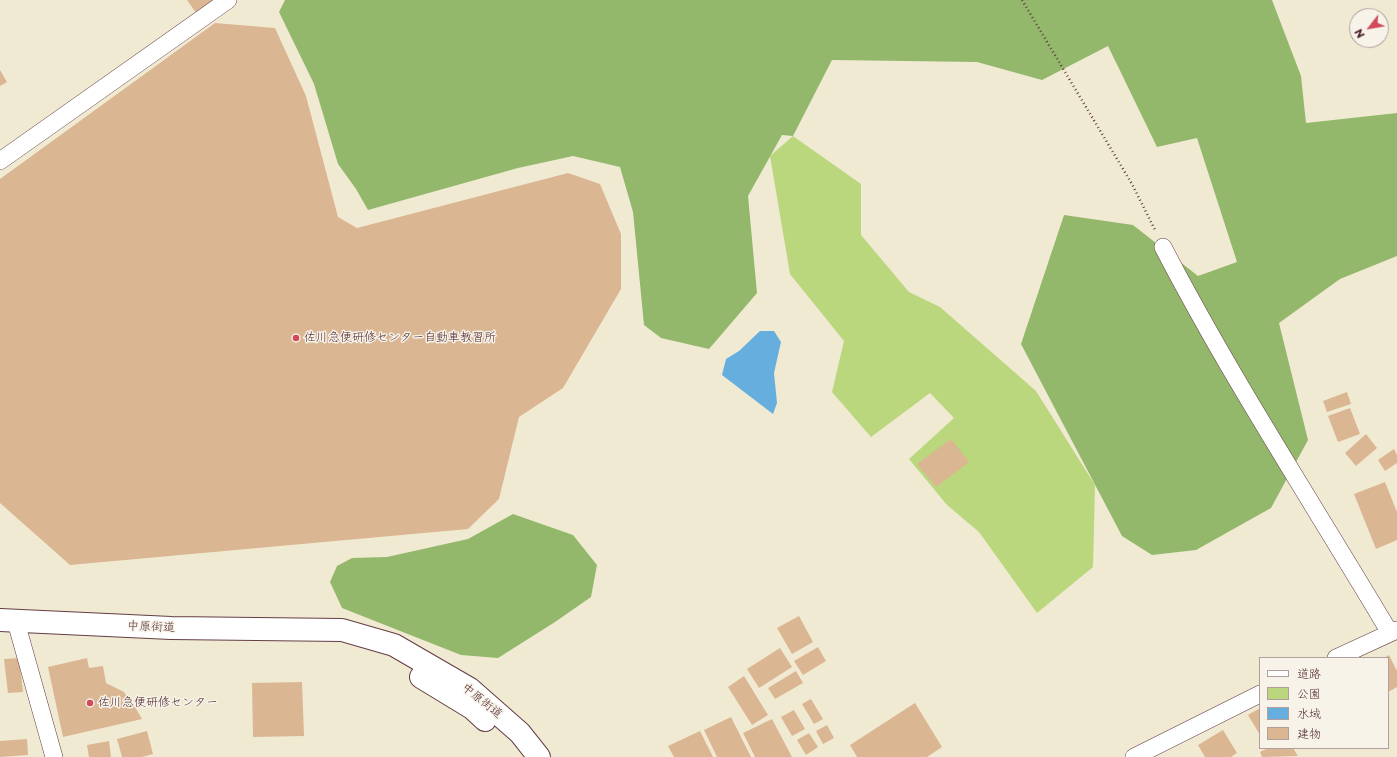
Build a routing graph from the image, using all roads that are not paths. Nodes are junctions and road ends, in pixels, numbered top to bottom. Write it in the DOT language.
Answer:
graph roads {
  1 [pos="228,0"];
  2 [pos="0,161"];
  3 [pos="1163,247"];
  4 [pos="8,621"];
  5 [pos="302,629"];
  6 [pos="1394,632"];
  7 [pos="1338,657"];
  8 [pos="1259,694"];
  9 [pos="54,757"];
  10 [pos="528,757"];
  11 [pos="539,757"];
  12 [pos="1134,757"];
  1 -- 2 [label="street"];
  3 -- 6 [label="street"];
  4 -- 5 [label="main road, 中原街道"];
  4 -- 9 [label="street"];
  5 -- 10 [label="main road, 中原街道"];
  5 -- 11 [label="main road, 中原街道"];
  6 -- 7 [label="street"];
  8 -- 12 [label="street"];
}
